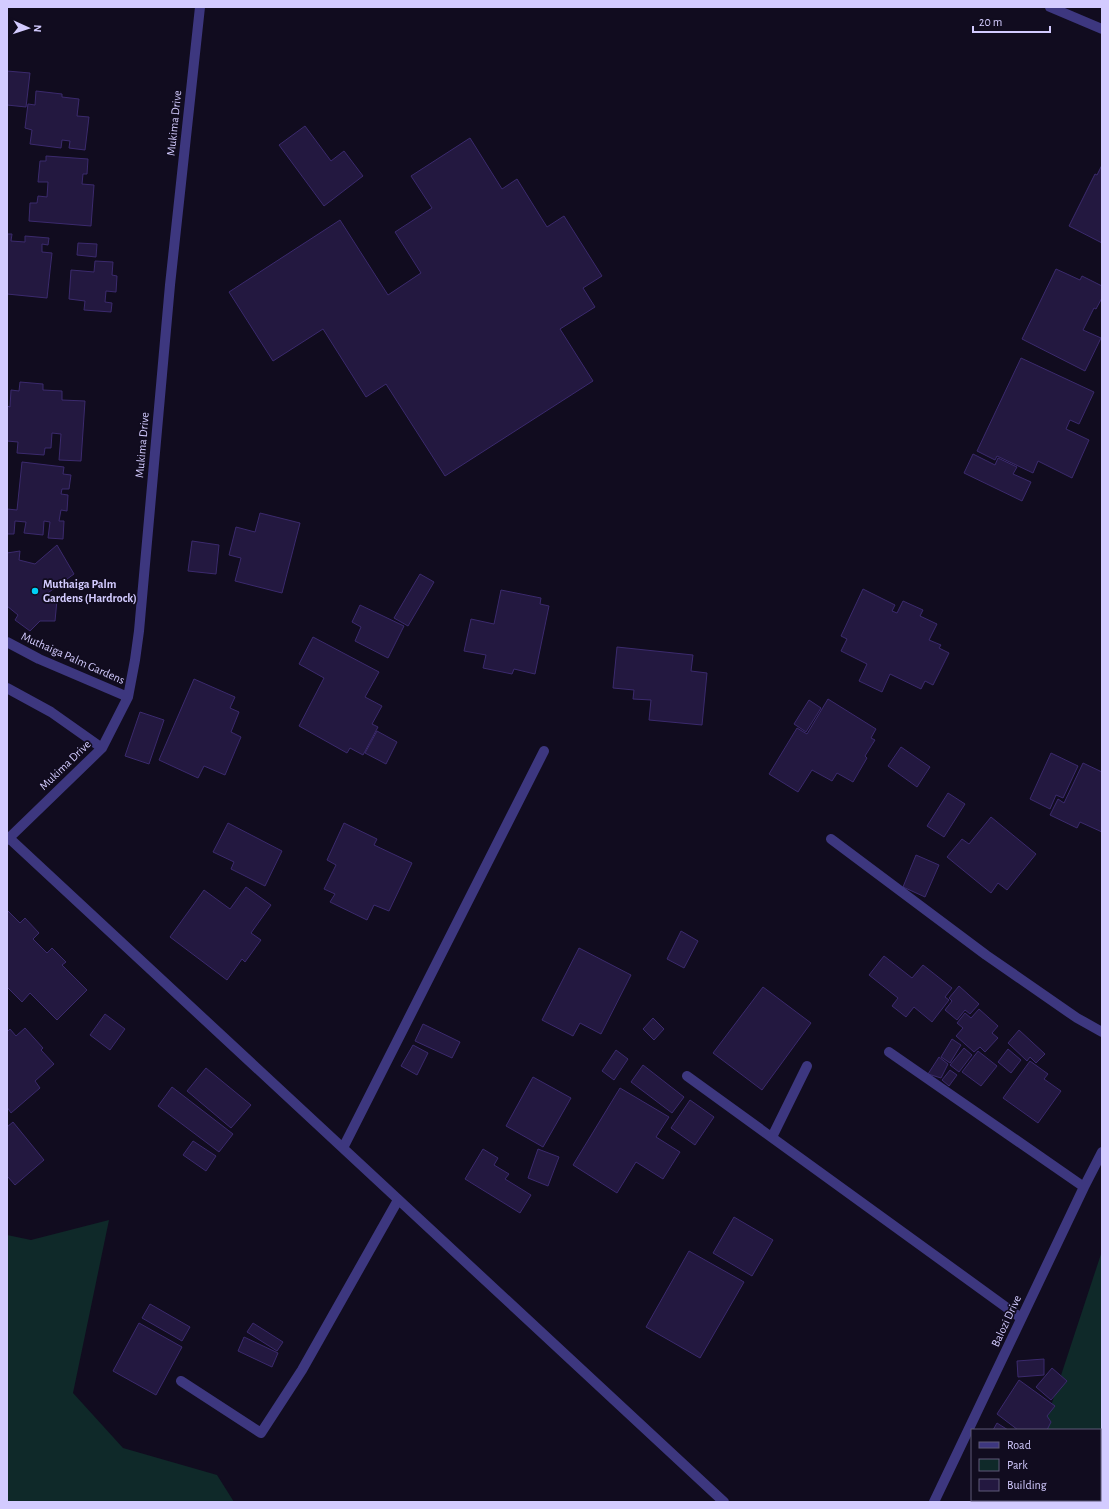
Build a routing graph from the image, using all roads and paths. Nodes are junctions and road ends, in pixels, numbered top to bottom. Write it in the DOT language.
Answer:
graph roads {
  1 [pos="200,7"];
  2 [pos="1050,7"];
  3 [pos="1102,29"];
  4 [pos="7,642"];
  5 [pos="7,688"];
  6 [pos="128,697"];
  7 [pos="102,748"];
  8 [pos="544,751"];
  9 [pos="8,839"];
  10 [pos="831,839"];
  11 [pos="1102,1032"];
  12 [pos="889,1052"];
  13 [pos="807,1066"];
  14 [pos="687,1076"];
  15 [pos="772,1137"];
  16 [pos="342,1148"];
  17 [pos="1102,1152"];
  18 [pos="1084,1187"];
  19 [pos="398,1200"];
  20 [pos="1021,1318"];
  21 [pos="181,1381"];
  22 [pos="724,1502"];
  23 [pos="934,1502"];
  1 -- 6 [label="street, Mukima Drive"];
  2 -- 3 [label="street"];
  4 -- 6 [label="street, Muthaiga Palm Gardens"];
  5 -- 7 [label="street"];
  6 -- 7 [label="street, Mukima Drive"];
  7 -- 9 [label="street, Mukima Drive"];
  8 -- 16 [label="street"];
  9 -- 16 [label="street"];
  10 -- 11 [label="street"];
  12 -- 18 [label="street"];
  13 -- 15 [label="street"];
  14 -- 15 [label="street"];
  15 -- 20 [label="street"];
  16 -- 19 [label="street"];
  17 -- 18 [label="street, Balozi Drive"];
  18 -- 20 [label="street, Balozi Drive"];
  19 -- 21 [label="street"];
  19 -- 22 [label="street"];
  20 -- 23 [label="street, Balozi Drive"];
}
